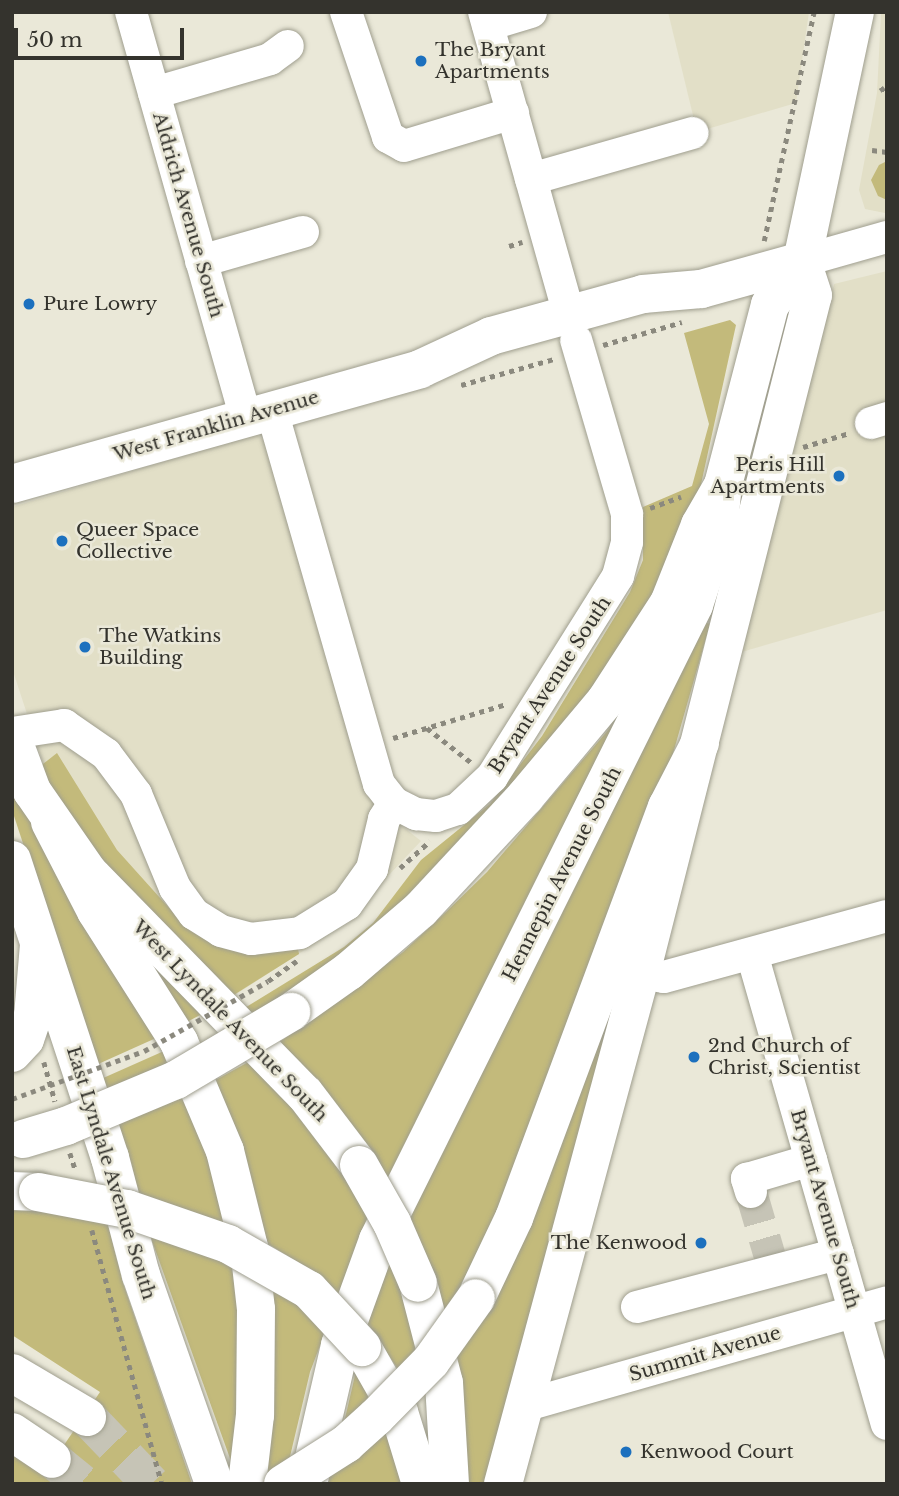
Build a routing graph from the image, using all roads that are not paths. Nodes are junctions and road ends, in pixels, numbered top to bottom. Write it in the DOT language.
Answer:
graph roads {
  1 [pos="131,12"];
  2 [pos="346,12"];
  3 [pos="531,12"];
  4 [pos="851,16"];
  5 [pos="486,19"];
  6 [pos="288,46"];
  7 [pos="154,93"];
  8 [pos="513,113"];
  9 [pos="693,133"];
  10 [pos="531,180"];
  11 [pos="303,232"];
  12 [pos="887,237"];
  13 [pos="201,261"];
  14 [pos="802,261"];
  15 [pos="572,327"];
  16 [pos="259,414"];
  17 [pos="12,484"];
  18 [pos="723,485"];
  19 [pos="12,735"];
  20 [pos="700,743"];
  21 [pos="387,794"];
  22 [pos="50,822"];
  23 [pos="12,860"];
  24 [pos="887,916"];
  25 [pos="39,944"];
  26 [pos="752,954"];
  27 [pos="641,973"];
  28 [pos="28,1054"];
  29 [pos="18,1140"];
  30 [pos="811,1160"];
  31 [pos="25,1192"];
  32 [pos="751,1192"];
  33 [pos="838,1254"];
  34 [pos="887,1302"];
  35 [pos="637,1307"];
  36 [pos="855,1312"];
  37 [pos="12,1373"];
  38 [pos="523,1406"];
  39 [pos="87,1417"];
  40 [pos="887,1424"];
  41 [pos="12,1432"];
  42 [pos="51,1459"];
  43 [pos="214,1484"];
  44 [pos="247,1484"];
  45 [pos="283,1484"];
  46 [pos="308,1484"];
  47 [pos="421,1484"];
  48 [pos="450,1484"];
  49 [pos="503,1484"];
  1 -- 7 [label="street, Aldrich Avenue South"];
  2 -- 8 [label="street"];
  3 -- 5 [label="street"];
  4 -- 14 [label="main road, Hennepin Avenue South"];
  5 -- 8 [label="street, Bryant Avenue South"];
  6 -- 7 [label="street"];
  7 -- 13 [label="street, Aldrich Avenue South"];
  8 -- 10 [label="street, Bryant Avenue South"];
  9 -- 10 [label="street"];
  10 -- 15 [label="street, Bryant Avenue South"];
  11 -- 13 [label="street"];
  12 -- 14 [label="street, West Franklin Avenue"];
  13 -- 16 [label="street, Aldrich Avenue South"];
  14 -- 15 [label="main road, West Franklin Avenue"];
  14 -- 18 [label="main road, Hennepin Avenue South"];
  14 -- 20 [label="main road, Hennepin Avenue South"];
  15 -- 16 [label="main road, West Franklin Avenue"];
  15 -- 21 [label="street, Bryant Avenue South"];
  16 -- 17 [label="main road, West Franklin Avenue"];
  16 -- 21 [label="street, Aldrich Avenue South"];
  18 -- 29 [label="main road, bridge"];
  18 -- 46 [label="main road, Hennepin Avenue South"];
  19 -- 21 [label="street"];
  19 -- 22 [label="main road, West Lyndale Avenue South"];
  20 -- 27 [label="main road, Hennepin Avenue South"];
  20 -- 45 [label="main road, bridge"];
  22 -- 44 [label="main road"];
  22 -- 48 [label="main road, West Lyndale Avenue South, bridge"];
  23 -- 25 [label="main road, East Lyndale Avenue South"];
  24 -- 26 [label="street"];
  25 -- 28 [label="main road"];
  25 -- 43 [label="main road, East Lyndale Avenue South"];
  26 -- 27 [label="street"];
  26 -- 30 [label="street, Bryant Avenue South"];
  27 -- 38 [label="main road, Hennepin Avenue South"];
  30 -- 32 [label="street"];
  30 -- 33 [label="street, Bryant Avenue South"];
  31 -- 47 [label="main road, bridge"];
  33 -- 35 [label="street"];
  33 -- 36 [label="street, Bryant Avenue South"];
  34 -- 36 [label="street, Summit Avenue"];
  36 -- 38 [label="street, Summit Avenue"];
  36 -- 40 [label="street, Bryant Avenue South"];
  37 -- 39 [label="main road"];
  38 -- 49 [label="main road, Hennepin Avenue South"];
  41 -- 42 [label="main road"];
}
